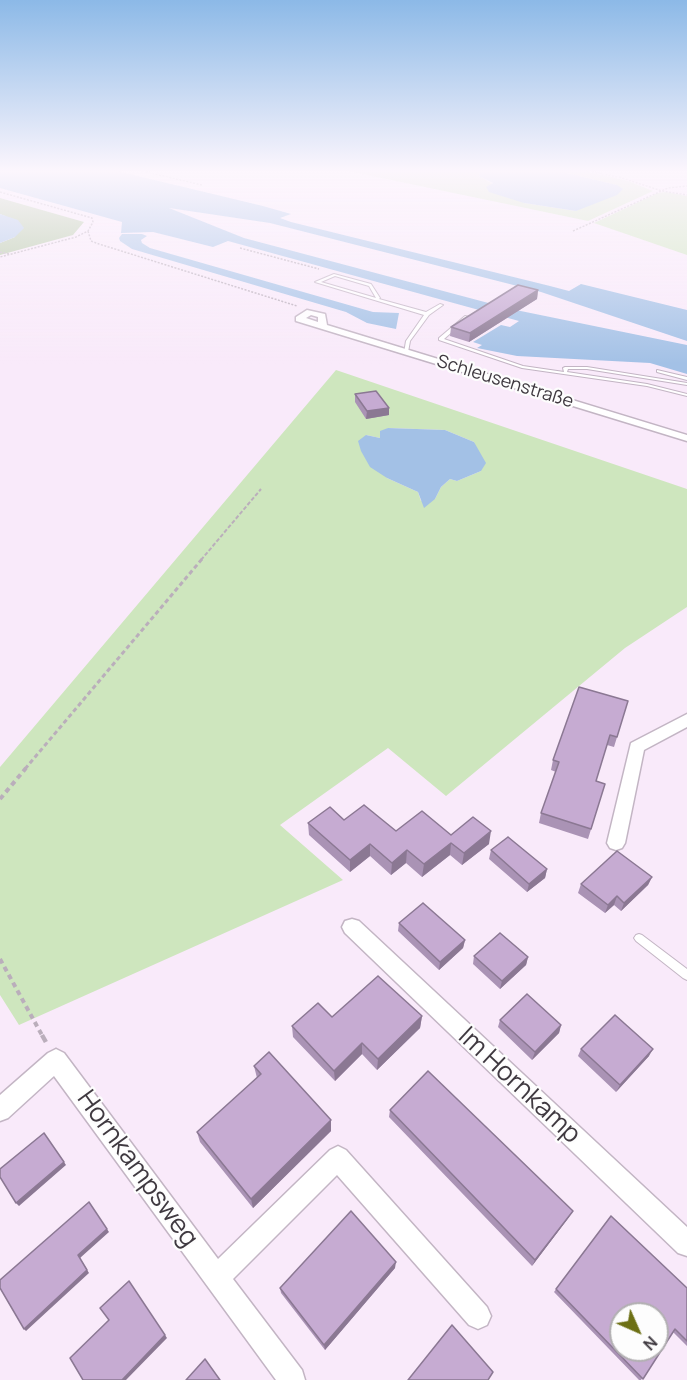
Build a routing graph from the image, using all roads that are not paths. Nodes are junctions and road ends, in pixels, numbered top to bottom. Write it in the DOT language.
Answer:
graph roads {
  1 [pos="378,298"];
  2 [pos="441,305"];
  3 [pos="310,312"];
  4 [pos="427,314"];
  5 [pos="467,317"];
  6 [pos="406,352"];
  7 [pos="659,371"];
  8 [pos="567,372"];
  9 [pos="687,379"];
  10 [pos="687,384"];
  11 [pos="687,395"];
  12 [pos="687,438"];
  13 [pos="687,720"];
  14 [pos="616,843"];
  15 [pos="352,927"];
  16 [pos="639,939"];
  17 [pos="687,975"];
  18 [pos="0,1110"];
  19 [pos="687,1244"];
  20 [pos="217,1278"];
  21 [pos="478,1316"];
  22 [pos="292,1380"];
  1 -- 1 [label="lane"];
  1 -- 4 [label="lane"];
  2 -- 4 [label="lane"];
  3 -- 6 [label="street, Schleusenstraße"];
  4 -- 6 [label="lane"];
  5 -- 8 [label="lane"];
  6 -- 12 [label="street, Schleusenstraße"];
  7 -- 9 [label="lane"];
  8 -- 10 [label="lane"];
  8 -- 11 [label="lane"];
  13 -- 14 [label="street"];
  15 -- 19 [label="street, Im Hornkamp"];
  16 -- 17 [label="lane"];
  18 -- 20 [label="street, Hornkampsweg"];
  20 -- 21 [label="street"];
  20 -- 22 [label="street, Hornkampsweg"];
}
